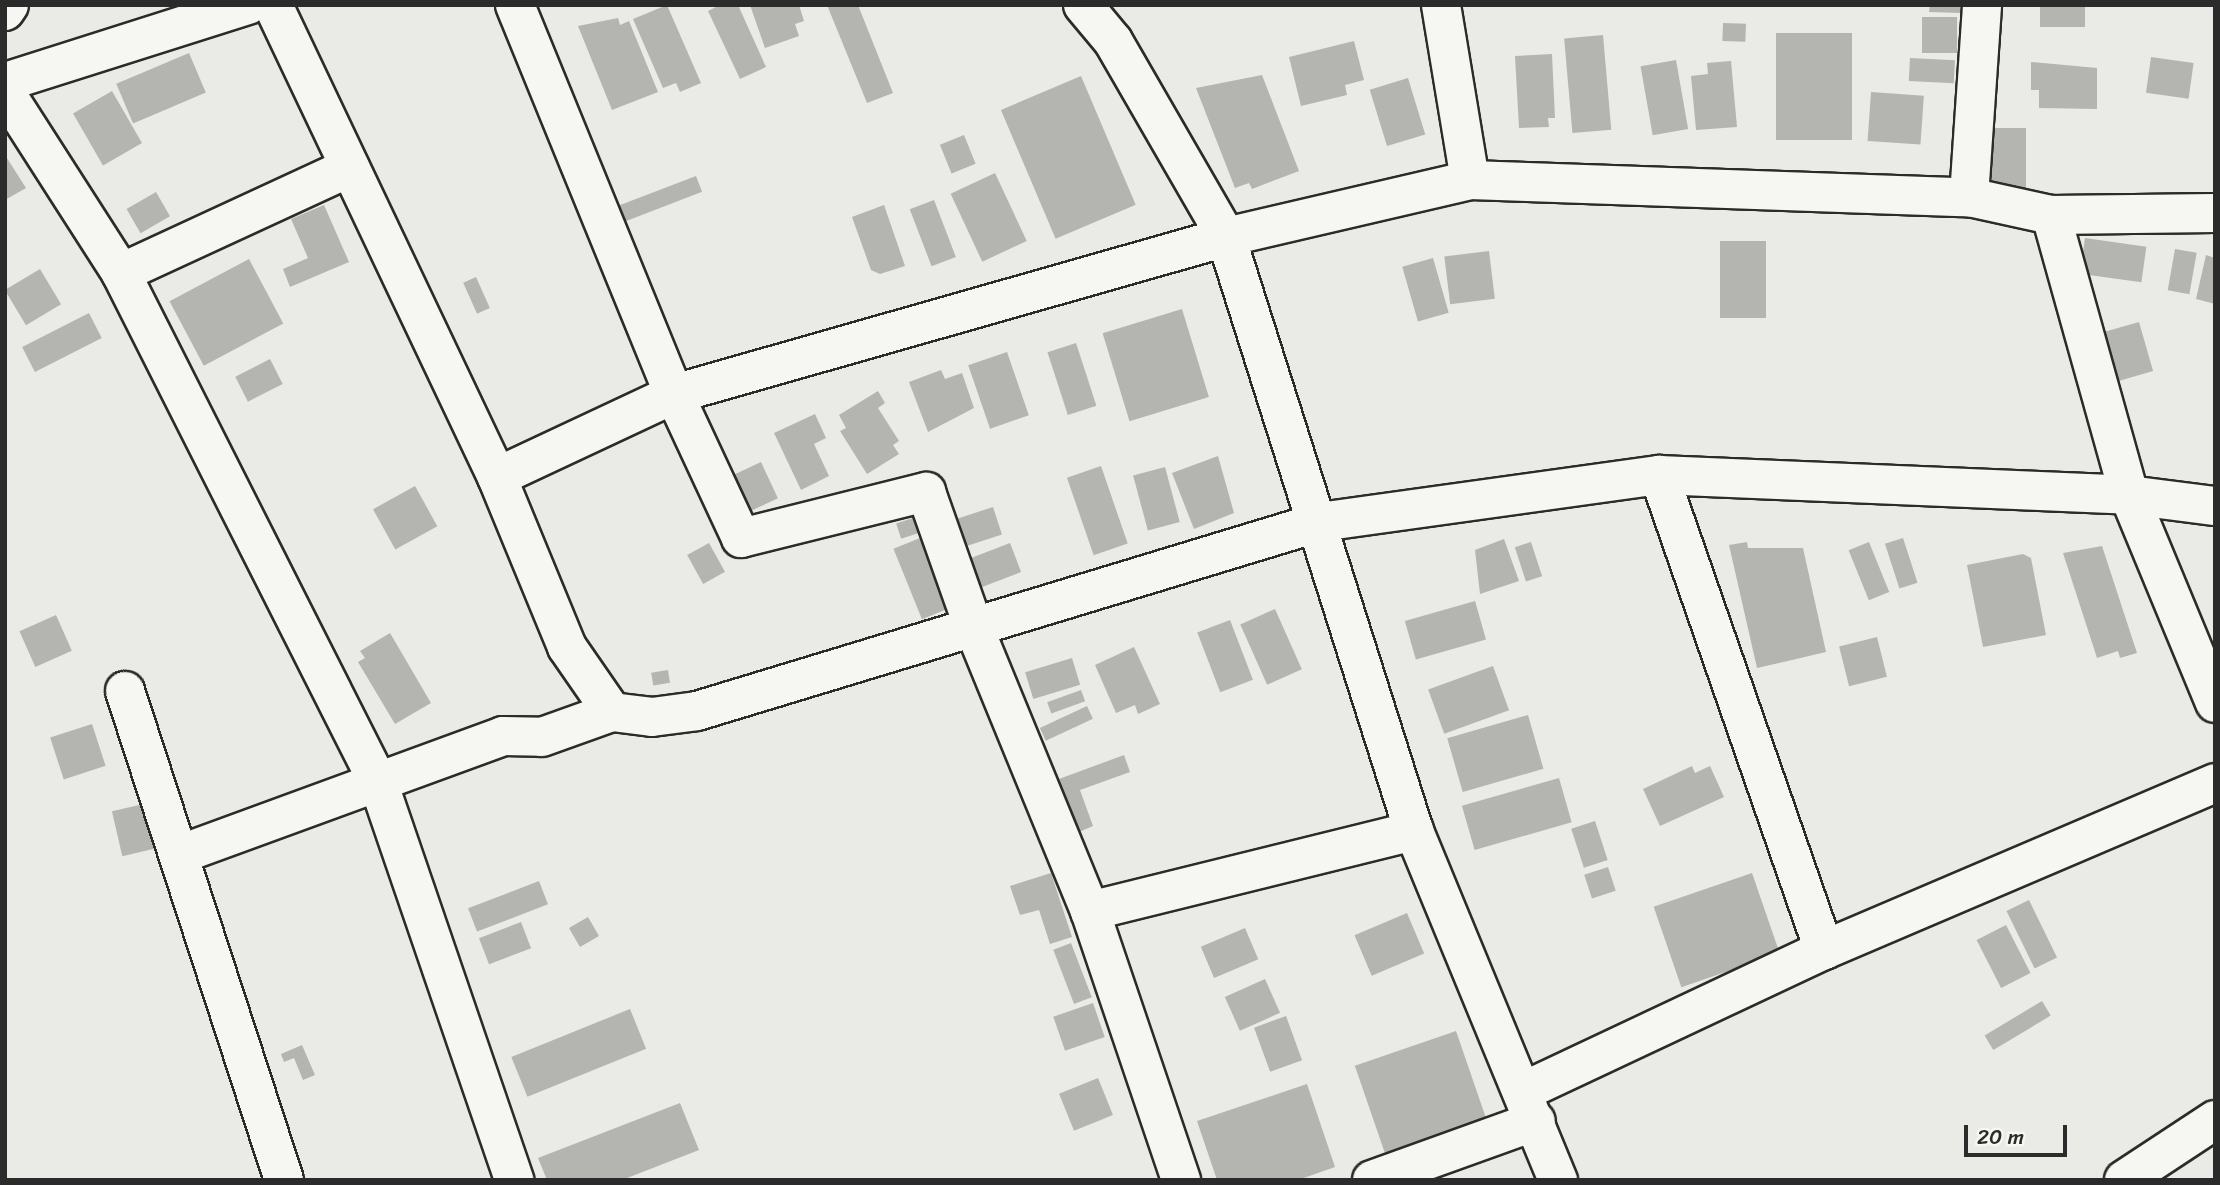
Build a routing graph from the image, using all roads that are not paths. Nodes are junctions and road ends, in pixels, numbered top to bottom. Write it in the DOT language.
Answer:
graph roads {
  1 [pos="9,5"];
  2 [pos="248,5"];
  3 [pos="273,5"];
  4 [pos="515,5"];
  5 [pos="1083,5"];
  6 [pos="1441,5"];
  7 [pos="1982,5"];
  8 [pos="5,11"];
  9 [pos="5,82"];
  10 [pos="5,92"];
  11 [pos="349,167"];
  12 [pos="1470,180"];
  13 [pos="1969,197"];
  14 [pos="2215,213"];
  15 [pos="2051,215"];
  16 [pos="1226,237"];
  17 [pos="121,272"];
  18 [pos="674,394"];
  19 [pos="1659,475"];
  20 [pos="497,477"];
  21 [pos="2129,495"];
  22 [pos="2215,506"];
  23 [pos="1320,522"];
  24 [pos="974,628"];
  25 [pos="125,691"];
  26 [pos="2215,703"];
  27 [pos="611,712"];
  28 [pos="378,782"];
  29 [pos="2215,783"];
  30 [pos="1414,831"];
  31 [pos="181,854"];
  32 [pos="1090,911"];
  33 [pos="1824,950"];
  34 [pos="1530,1106"];
  35 [pos="2215,1120"];
  36 [pos="284,1180"];
  37 [pos="514,1180"];
  38 [pos="1181,1180"];
  39 [pos="1372,1180"];
  40 [pos="1558,1180"];
  41 [pos="2124,1180"];
  1 -- 8 [label="street"];
  2 -- 9 [label="street"];
  3 -- 11 [label="street"];
  4 -- 18 [label="street"];
  5 -- 16 [label="street"];
  6 -- 12 [label="street"];
  7 -- 13 [label="street"];
  10 -- 17 [label="street"];
  11 -- 17 [label="street"];
  11 -- 20 [label="street"];
  12 -- 13 [label="street"];
  12 -- 16 [label="street"];
  13 -- 15 [label="street"];
  14 -- 15 [label="street"];
  15 -- 21 [label="street"];
  16 -- 18 [label="street"];
  16 -- 23 [label="street"];
  17 -- 28 [label="street"];
  18 -- 20 [label="street"];
  18 -- 24 [label="street"];
  19 -- 21 [label="street"];
  19 -- 23 [label="street"];
  19 -- 33 [label="street"];
  20 -- 27 [label="street"];
  21 -- 22 [label="street"];
  21 -- 26 [label="street"];
  23 -- 24 [label="street"];
  23 -- 30 [label="street"];
  24 -- 27 [label="street"];
  24 -- 32 [label="street"];
  25 -- 31 [label="street"];
  27 -- 28 [label="street"];
  28 -- 31 [label="street"];
  28 -- 37 [label="street"];
  29 -- 33 [label="street"];
  30 -- 32 [label="street"];
  30 -- 34 [label="street"];
  31 -- 36 [label="street"];
  32 -- 38 [label="street"];
  33 -- 34 [label="street"];
  34 -- 39 [label="street"];
  34 -- 40 [label="street"];
  35 -- 41 [label="street"];
}
